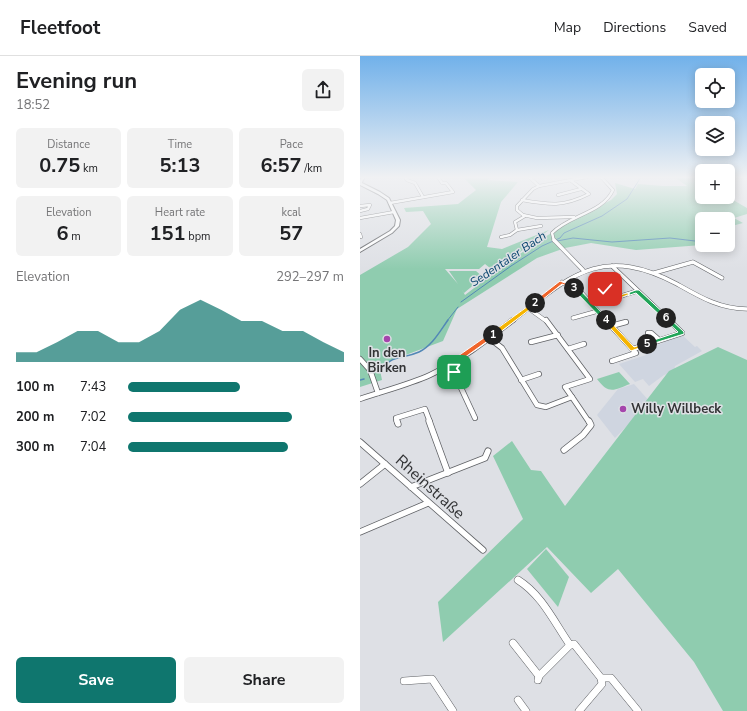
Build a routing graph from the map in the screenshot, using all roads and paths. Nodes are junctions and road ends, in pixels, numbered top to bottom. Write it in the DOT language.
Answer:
graph roads {
  1 [pos="392,208"];
  2 [pos="517,208"];
  3 [pos="593,208"];
  4 [pos="394,212"];
  5 [pos="525,216"];
  6 [pos="574,217"];
  7 [pos="360,218"];
  8 [pos="541,226"];
  9 [pos="517,230"];
  10 [pos="501,237"];
  11 [pos="360,251"];
  12 [pos="612,266"];
  13 [pos="582,270"];
  14 [pos="654,273"];
  15 [pos="722,278"];
  16 [pos="562,282"];
  17 [pos="605,289"];
  18 [pos="637,292"];
  19 [pos="528,308"];
  20 [pos="747,309"];
  21 [pos="598,311"];
  22 [pos="573,318"];
  23 [pos="626,322"];
  24 [pos="612,326"];
  25 [pos="648,333"];
  26 [pos="558,335"];
  27 [pos="488,338"];
  28 [pos="658,340"];
  29 [pos="531,342"];
  30 [pos="584,344"];
  31 [pos="568,349"];
  32 [pos="633,349"];
  33 [pos="360,359"];
  34 [pos="612,361"];
  35 [pos="450,364"];
  36 [pos="538,374"];
  37 [pos="520,380"];
  38 [pos="558,386"];
  39 [pos="565,387"];
  40 [pos="378,393"];
  41 [pos="572,397"];
  42 [pos="360,399"];
  43 [pos="475,418"];
  44 [pos="398,424"];
  45 [pos="360,442"];
  46 [pos="564,450"];
  47 [pos="488,451"];
  48 [pos="385,464"];
  49 [pos="448,472"];
  50 [pos="360,484"];
  51 [pos="411,487"];
  52 [pos="428,503"];
  53 [pos="360,532"];
  54 [pos="483,550"];
  55 [pos="518,580"];
  56 [pos="513,643"];
  57 [pos="570,645"];
  58 [pos="601,678"];
  59 [pos="404,681"];
  60 [pos="518,700"];
  61 [pos="453,711"];
  62 [pos="526,711"];
  63 [pos="579,711"];
  64 [pos="638,711"];
  1 -- 4 [label="street"];
  2 -- 5 [label="street"];
  3 -- 6 [label="street"];
  4 -- 7 [label="street"];
  4 -- 11 [label="street"];
  5 -- 6 [label="street"];
  5 -- 9 [label="street"];
  6 -- 13 [label="street"];
  8 -- 9 [label="street"];
  9 -- 10 [label="street"];
  12 -- 13 [label="street"];
  12 -- 14 [label="street"];
  12 -- 18 [label="street"];
  13 -- 16 [label="street"];
  14 -- 15 [label="street"];
  14 -- 20 [label="street"];
  16 -- 19 [label="street"];
  16 -- 21 [label="street"];
  17 -- 18 [label="street"];
  18 -- 28 [label="street"];
  19 -- 26 [label="street"];
  19 -- 27 [label="street"];
  21 -- 22 [label="street"];
  21 -- 24 [label="street"];
  23 -- 24 [label="street"];
  24 -- 32 [label="street"];
  25 -- 28 [label="street"];
  26 -- 29 [label="street"];
  26 -- 31 [label="street"];
  27 -- 35 [label="street"];
  27 -- 37 [label="street"];
  28 -- 32 [label="street"];
  30 -- 31 [label="street"];
  31 -- 39 [label="street"];
  32 -- 34 [label="street"];
  33 -- 40 [label="street"];
  35 -- 40 [label="street"];
  35 -- 43 [label="street"];
  36 -- 37 [label="street"];
  37 -- 41 [label="street"];
  38 -- 39 [label="street"];
  39 -- 41 [label="street"];
  40 -- 42 [label="street"];
  41 -- 46 [label="street"];
  44 -- 49 [label="street"];
  45 -- 48 [label="street, Rheinstraße"];
  47 -- 49 [label="street"];
  48 -- 50 [label="street"];
  48 -- 51 [label="street, Rheinstraße"];
  49 -- 51 [label="street"];
  51 -- 52 [label="street, Rheinstraße"];
  52 -- 53 [label="street"];
  52 -- 54 [label="street, Rheinstraße"];
  55 -- 57 [label="street"];
  56 -- 57 [label="street"];
  57 -- 58 [label="street"];
  58 -- 63 [label="street"];
  58 -- 64 [label="street"];
  59 -- 61 [label="street"];
  60 -- 62 [label="street"];
}
